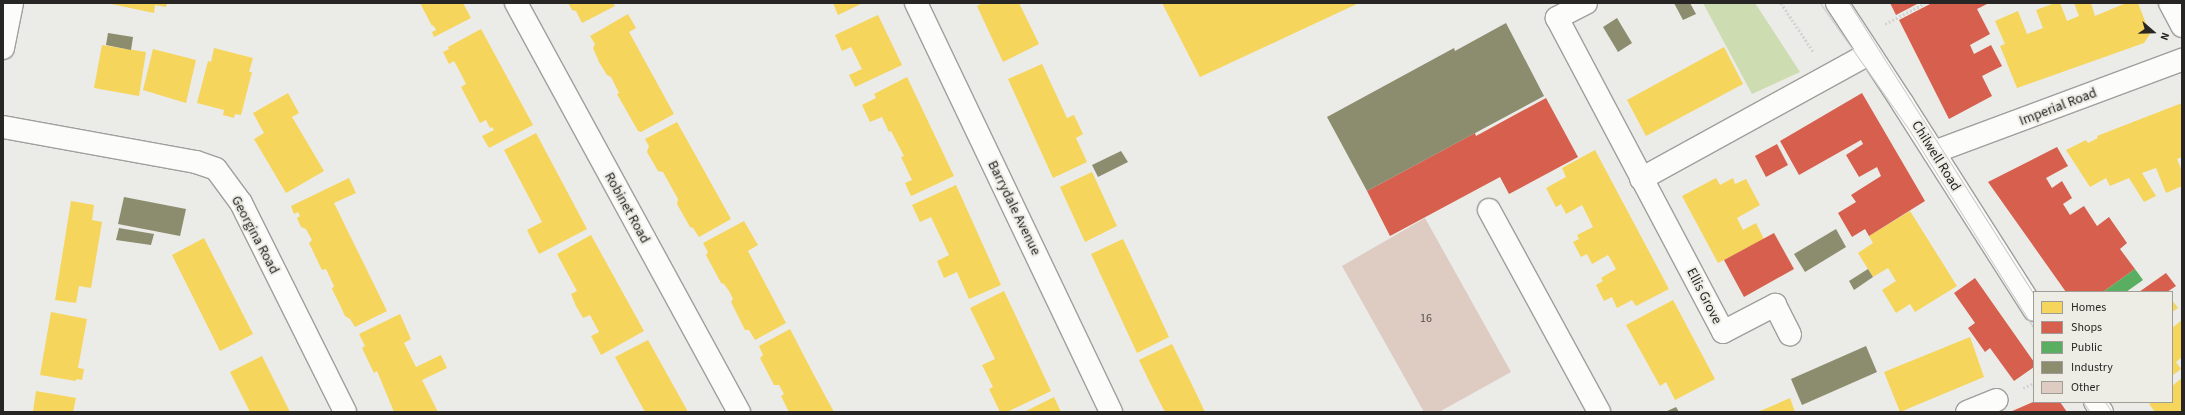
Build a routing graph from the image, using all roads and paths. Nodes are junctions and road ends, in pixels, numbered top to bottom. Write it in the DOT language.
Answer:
graph roads {
  1 [pos="12,3"];
  2 [pos="516,3"];
  3 [pos="916,3"];
  4 [pos="1586,3"];
  5 [pos="1781,3"];
  6 [pos="1837,3"];
  7 [pos="1925,3"];
  8 [pos="2170,3"];
  9 [pos="2182,26"];
  10 [pos="1865,45"];
  11 [pos="3,48"];
  12 [pos="2182,60"];
  13 [pos="1840,70"];
  14 [pos="3,127"];
  15 [pos="1934,152"];
  16 [pos="1641,178"];
  17 [pos="1489,210"];
  18 [pos="2033,308"];
  19 [pos="1790,334"];
  20 [pos="1997,400"];
  21 [pos="2096,403"];
  22 [pos="345,412"];
  23 [pos="739,412"];
  24 [pos="1111,412"];
  25 [pos="1600,412"];
  26 [pos="1967,412"];
  27 [pos="2102,412"];
  1 -- 11 [label="street"];
  2 -- 23 [label="street, Robinet Road"];
  3 -- 24 [label="street, Barrydale Avenue"];
  4 -- 16 [label="street, Ellis Grove"];
  5 -- 13 [label="path"];
  6 -- 10 [label="street, Chilwell Road"];
  7 -- 10 [label="path"];
  8 -- 9 [label="street"];
  10 -- 13 [label="street"];
  10 -- 15 [label="street, Chilwell Road"];
  12 -- 15 [label="street, Imperial Road"];
  13 -- 16 [label="street"];
  14 -- 22 [label="street, Georgina Road"];
  15 -- 18 [label="street, Chilwell Road"];
  16 -- 19 [label="street, Ellis Grove"];
  17 -- 25 [label="street"];
  20 -- 26 [label="street"];
  21 -- 27 [label="street"];
}
